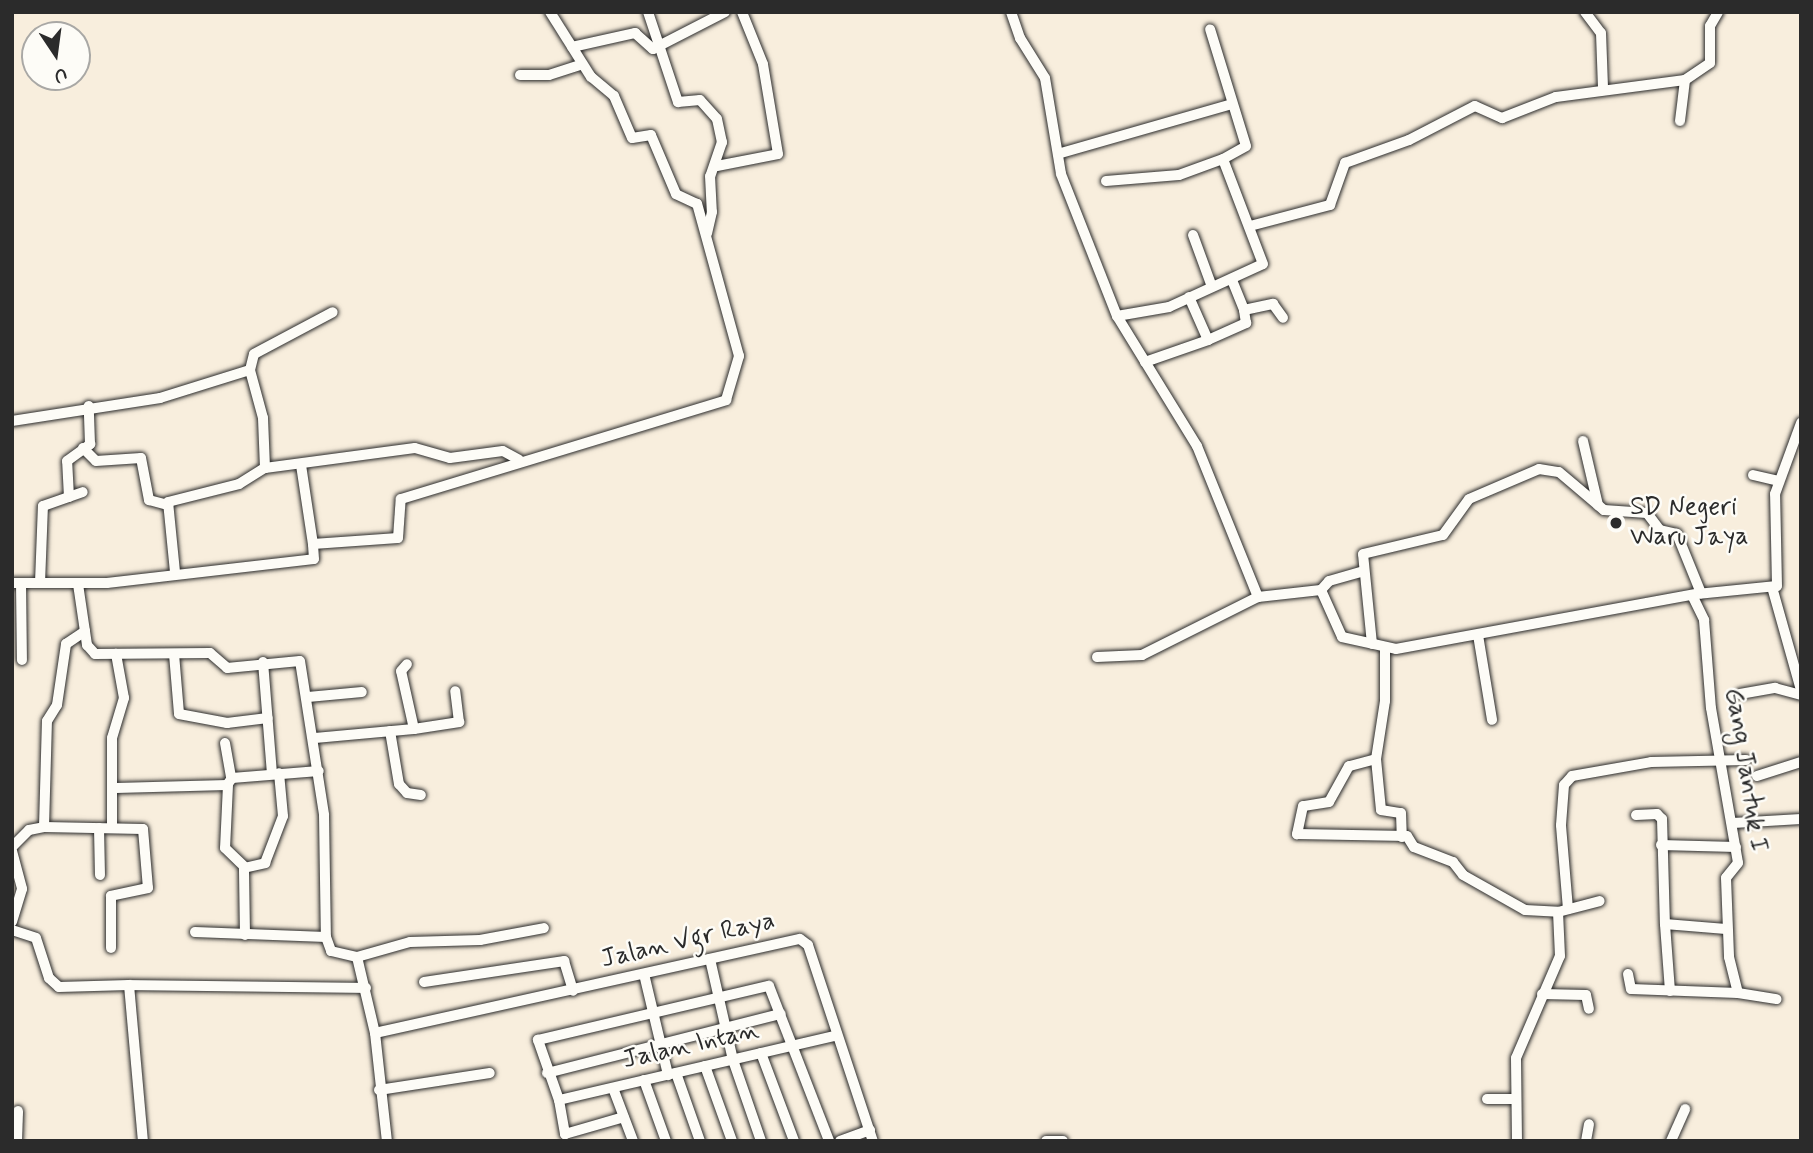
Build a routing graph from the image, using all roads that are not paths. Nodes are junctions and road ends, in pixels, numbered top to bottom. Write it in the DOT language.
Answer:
graph roads {
  1 [pos="551,12"];
  2 [pos="649,12"];
  3 [pos="725,12"];
  4 [pos="742,12"];
  5 [pos="1011,12"];
  6 [pos="1585,12"];
  7 [pos="1718,12"];
  8 [pos="1210,29"];
  9 [pos="572,47"];
  10 [pos="658,48"];
  11 [pos="582,64"];
  12 [pos="520,75"];
  13 [pos="1685,80"];
  14 [pos="1603,89"];
  15 [pos="1232,104"];
  16 [pos="1680,121"];
  17 [pos="1060,153"];
  18 [pos="1223,159"];
  19 [pos="717,166"];
  20 [pos="1105,181"];
  21 [pos="1250,226"];
  22 [pos="1193,235"];
  23 [pos="706,236"];
  24 [pos="1232,280"];
  25 [pos="1212,287"];
  26 [pos="1189,297"];
  27 [pos="1244,310"];
  28 [pos="333,312"];
  29 [pos="1117,316"];
  30 [pos="1283,318"];
  31 [pos="1208,340"];
  32 [pos="1145,362"];
  33 [pos="250,370"];
  34 [pos="89,406"];
  35 [pos="12,421"];
  36 [pos="1801,423"];
  37 [pos="1583,441"];
  38 [pos="83,449"];
  39 [pos="520,460"];
  40 [pos="301,465"];
  41 [pos="265,468"];
  42 [pos="1753,475"];
  43 [pos="1778,481"];
  44 [pos="83,492"];
  45 [pos="69,497"];
  46 [pos="168,505"];
  47 [pos="1598,505"];
  48 [pos="313,544"];
  49 [pos="1364,571"];
  50 [pos="175,572"];
  51 [pos="17,583"];
  52 [pos="40,583"];
  53 [pos="78,584"];
  54 [pos="1772,587"];
  55 [pos="1321,590"];
  56 [pos="1696,594"];
  57 [pos="1258,597"];
  58 [pos="85,631"];
  59 [pos="1478,635"];
  60 [pos="1372,644"];
  61 [pos="1385,649"];
  62 [pos="116,654"];
  63 [pos="174,654"];
  64 [pos="1097,657"];
  65 [pos="22,660"];
  66 [pos="263,662"];
  67 [pos="407,664"];
  68 [pos="1801,690"];
  69 [pos="455,691"];
  70 [pos="362,692"];
  71 [pos="1740,694"];
  72 [pos="1801,695"];
  73 [pos="308,697"];
  74 [pos="268,718"];
  75 [pos="1492,720"];
  76 [pos="414,729"];
  77 [pos="390,731"];
  78 [pos="315,738"];
  79 [pos="225,743"];
  80 [pos="1376,759"];
  81 [pos="1746,760"];
  82 [pos="1801,762"];
  83 [pos="1724,764"];
  84 [pos="319,771"];
  85 [pos="275,774"];
  86 [pos="1757,776"];
  87 [pos="230,782"];
  88 [pos="116,788"];
  89 [pos="421,795"];
  90 [pos="1636,815"];
  91 [pos="1801,818"];
  92 [pos="1732,823"];
  93 [pos="44,827"];
  94 [pos="99,828"];
  95 [pos="111,828"];
  96 [pos="1402,836"];
  97 [pos="1661,845"];
  98 [pos="1736,847"];
  99 [pos="12,849"];
  100 [pos="245,867"];
  101 [pos="100,875"];
  102 [pos="1600,901"];
  103 [pos="1563,910"];
  104 [pos="12,921"];
  105 [pos="1665,924"];
  106 [pos="544,928"];
  107 [pos="1726,929"];
  108 [pos="12,930"];
  109 [pos="195,932"];
  110 [pos="245,935"];
  111 [pos="326,937"];
  112 [pos="111,948"];
  113 [pos="357,957"];
  114 [pos="710,959"];
  115 [pos="644,974"];
  116 [pos="1628,974"];
  117 [pos="424,982"];
  118 [pos="129,985"];
  119 [pos="366,988"];
  120 [pos="573,990"];
  121 [pos="1670,991"];
  122 [pos="1738,993"];
  123 [pos="1542,994"];
  124 [pos="719,998"];
  125 [pos="1777,999"];
  126 [pos="1590,1009"];
  127 [pos="653,1013"];
  128 [pos="781,1014"];
  129 [pos="727,1026"];
  130 [pos="375,1033"];
  131 [pos="834,1036"];
  132 [pos="793,1045"];
  133 [pos="661,1046"];
  134 [pos="761,1053"];
  135 [pos="733,1060"];
  136 [pos="705,1066"];
  137 [pos="490,1073"];
  138 [pos="547,1073"];
  139 [pos="672,1074"];
  140 [pos="644,1080"];
  141 [pos="614,1087"];
  142 [pos="379,1090"];
  143 [pos="1487,1099"];
  144 [pos="1513,1099"];
  145 [pos="559,1100"];
  146 [pos="1685,1109"];
  147 [pos="18,1111"];
  148 [pos="624,1117"];
  149 [pos="1589,1124"];
  150 [pos="871,1135"];
  151 [pos="560,1138"];
  152 [pos="17,1141"];
  153 [pos="143,1141"];
  154 [pos="387,1141"];
  155 [pos="633,1141"];
  156 [pos="666,1141"];
  157 [pos="700,1141"];
  158 [pos="732,1141"];
  159 [pos="761,1141"];
  160 [pos="794,1141"];
  161 [pos="829,1141"];
  162 [pos="840,1141"];
  163 [pos="1046,1141"];
  164 [pos="1063,1141"];
  165 [pos="1517,1141"];
  166 [pos="1586,1141"];
  167 [pos="1671,1141"];
  1 -- 9 [label="street"];
  2 -- 10 [label="street"];
  3 -- 10 [label="street"];
  4 -- 19 [label="street"];
  5 -- 17 [label="street"];
  6 -- 14 [label="street"];
  7 -- 13 [label="street"];
  8 -- 15 [label="street"];
  9 -- 10 [label="street"];
  9 -- 11 [label="street"];
  10 -- 19 [label="street"];
  11 -- 12 [label="street"];
  11 -- 23 [label="street"];
  13 -- 14 [label="street"];
  13 -- 16 [label="street"];
  14 -- 21 [label="street"];
  15 -- 17 [label="street"];
  15 -- 18 [label="street"];
  17 -- 29 [label="street"];
  18 -- 20 [label="street"];
  18 -- 21 [label="street"];
  19 -- 23 [label="street"];
  21 -- 24 [label="street"];
  22 -- 25 [label="street"];
  23 -- 39 [label="street"];
  24 -- 25 [label="street"];
  24 -- 27 [label="street"];
  25 -- 26 [label="street"];
  26 -- 29 [label="street"];
  26 -- 31 [label="street"];
  27 -- 30 [label="street"];
  27 -- 31 [label="street"];
  28 -- 33 [label="street"];
  29 -- 32 [label="street"];
  31 -- 32 [label="street"];
  32 -- 57 [label="street"];
  33 -- 34 [label="street"];
  33 -- 41 [label="street"];
  34 -- 35 [label="street"];
  34 -- 38 [label="street"];
  36 -- 43 [label="street"];
  37 -- 47 [label="street"];
  38 -- 45 [label="street"];
  38 -- 46 [label="street"];
  39 -- 40 [label="street"];
  39 -- 48 [label="street"];
  40 -- 41 [label="street"];
  40 -- 48 [label="street"];
  41 -- 46 [label="street"];
  42 -- 43 [label="street"];
  43 -- 54 [label="street"];
  44 -- 45 [label="street"];
  45 -- 52 [label="street"];
  46 -- 50 [label="street"];
  47 -- 49 [label="street"];
  47 -- 56 [label="street, Gang Jantuk I"];
  48 -- 50 [label="street"];
  49 -- 55 [label="street"];
  49 -- 60 [label="street"];
  50 -- 53 [label="street"];
  51 -- 52 [label="street"];
  51 -- 65 [label="street"];
  52 -- 53 [label="street"];
  53 -- 58 [label="street"];
  54 -- 56 [label="street"];
  54 -- 68 [label="street"];
  55 -- 57 [label="street"];
  55 -- 60 [label="street"];
  56 -- 59 [label="street"];
  56 -- 83 [label="street, Gang Jantuk I"];
  57 -- 64 [label="street"];
  58 -- 62 [label="street"];
  58 -- 93 [label="street"];
  59 -- 61 [label="street"];
  59 -- 75 [label="street"];
  60 -- 61 [label="street"];
  61 -- 80 [label="street"];
  62 -- 63 [label="street"];
  62 -- 88 [label="street"];
  63 -- 66 [label="street"];
  63 -- 74 [label="street"];
  66 -- 73 [label="street"];
  66 -- 74 [label="street"];
  67 -- 76 [label="street"];
  69 -- 76 [label="street"];
  70 -- 73 [label="street"];
  71 -- 72 [label="street"];
  73 -- 78 [label="street"];
  74 -- 85 [label="street"];
  76 -- 77 [label="street"];
  77 -- 78 [label="street"];
  77 -- 89 [label="street"];
  78 -- 84 [label="street"];
  79 -- 87 [label="street"];
  80 -- 96 [label="street"];
  80 -- 96 [label="street"];
  81 -- 83 [label="street"];
  82 -- 86 [label="street"];
  83 -- 92 [label="street, Gang Jantuk I"];
  83 -- 103 [label="street"];
  84 -- 85 [label="street"];
  84 -- 111 [label="street"];
  85 -- 87 [label="street"];
  85 -- 100 [label="street"];
  87 -- 88 [label="street"];
  87 -- 100 [label="street"];
  88 -- 95 [label="street"];
  90 -- 97 [label="street"];
  91 -- 92 [label="street"];
  92 -- 98 [label="street, Gang Jantuk I"];
  93 -- 94 [label="street"];
  93 -- 99 [label="street"];
  94 -- 95 [label="street"];
  94 -- 101 [label="street"];
  95 -- 112 [label="street"];
  96 -- 103 [label="street"];
  97 -- 98 [label="street"];
  97 -- 105 [label="street"];
  98 -- 107 [label="street, Gang Jantuk I"];
  99 -- 104 [label="street"];
  100 -- 110 [label="street"];
  102 -- 103 [label="street"];
  103 -- 123 [label="street"];
  105 -- 107 [label="street"];
  105 -- 121 [label="street"];
  106 -- 113 [label="street"];
  107 -- 122 [label="street, Gang Jantuk I"];
  108 -- 118 [label="street"];
  109 -- 110 [label="street"];
  110 -- 111 [label="street"];
  111 -- 113 [label="street"];
  113 -- 119 [label="street"];
  114 -- 115 [label="street, Jalan Vgr Raya"];
  114 -- 124 [label="street"];
  114 -- 131 [label="street, Jalan Vgr Raya"];
  115 -- 120 [label="street, Jalan Vgr Raya"];
  115 -- 127 [label="street"];
  116 -- 121 [label="street"];
  117 -- 120 [label="street"];
  118 -- 119 [label="street"];
  118 -- 153 [label="street"];
  119 -- 130 [label="street"];
  120 -- 130 [label="street, Jalan Vgr Raya"];
  121 -- 122 [label="street"];
  122 -- 125 [label="street"];
  123 -- 126 [label="street"];
  123 -- 144 [label="street"];
  124 -- 127 [label="street"];
  124 -- 128 [label="street"];
  124 -- 129 [label="street"];
  127 -- 133 [label="street"];
  127 -- 138 [label="street"];
  128 -- 129 [label="street"];
  128 -- 132 [label="street"];
  129 -- 133 [label="street"];
  129 -- 135 [label="street"];
  130 -- 142 [label="street"];
  131 -- 132 [label="street, Jalan Intan"];
  131 -- 150 [label="street, Jalan Vgr Raya"];
  132 -- 134 [label="street, Jalan Intan"];
  132 -- 161 [label="street"];
  133 -- 138 [label="street"];
  133 -- 139 [label="street"];
  134 -- 135 [label="street, Jalan Intan"];
  134 -- 160 [label="street"];
  135 -- 136 [label="street, Jalan Intan"];
  135 -- 159 [label="street"];
  136 -- 139 [label="street, Jalan Intan"];
  136 -- 158 [label="street"];
  137 -- 142 [label="street"];
  138 -- 145 [label="street"];
  139 -- 140 [label="street, Jalan Intan"];
  139 -- 157 [label="street"];
  140 -- 141 [label="street, Jalan Intan"];
  140 -- 156 [label="street"];
  141 -- 145 [label="street, Jalan Intan"];
  141 -- 148 [label="street"];
  142 -- 154 [label="street"];
  143 -- 144 [label="street"];
  144 -- 165 [label="street"];
  145 -- 151 [label="street"];
  146 -- 167 [label="street"];
  147 -- 152 [label="street"];
  148 -- 151 [label="street"];
  148 -- 155 [label="street"];
  149 -- 166 [label="street"];
  150 -- 162 [label="street"];
  163 -- 164 [label="street"];
}
